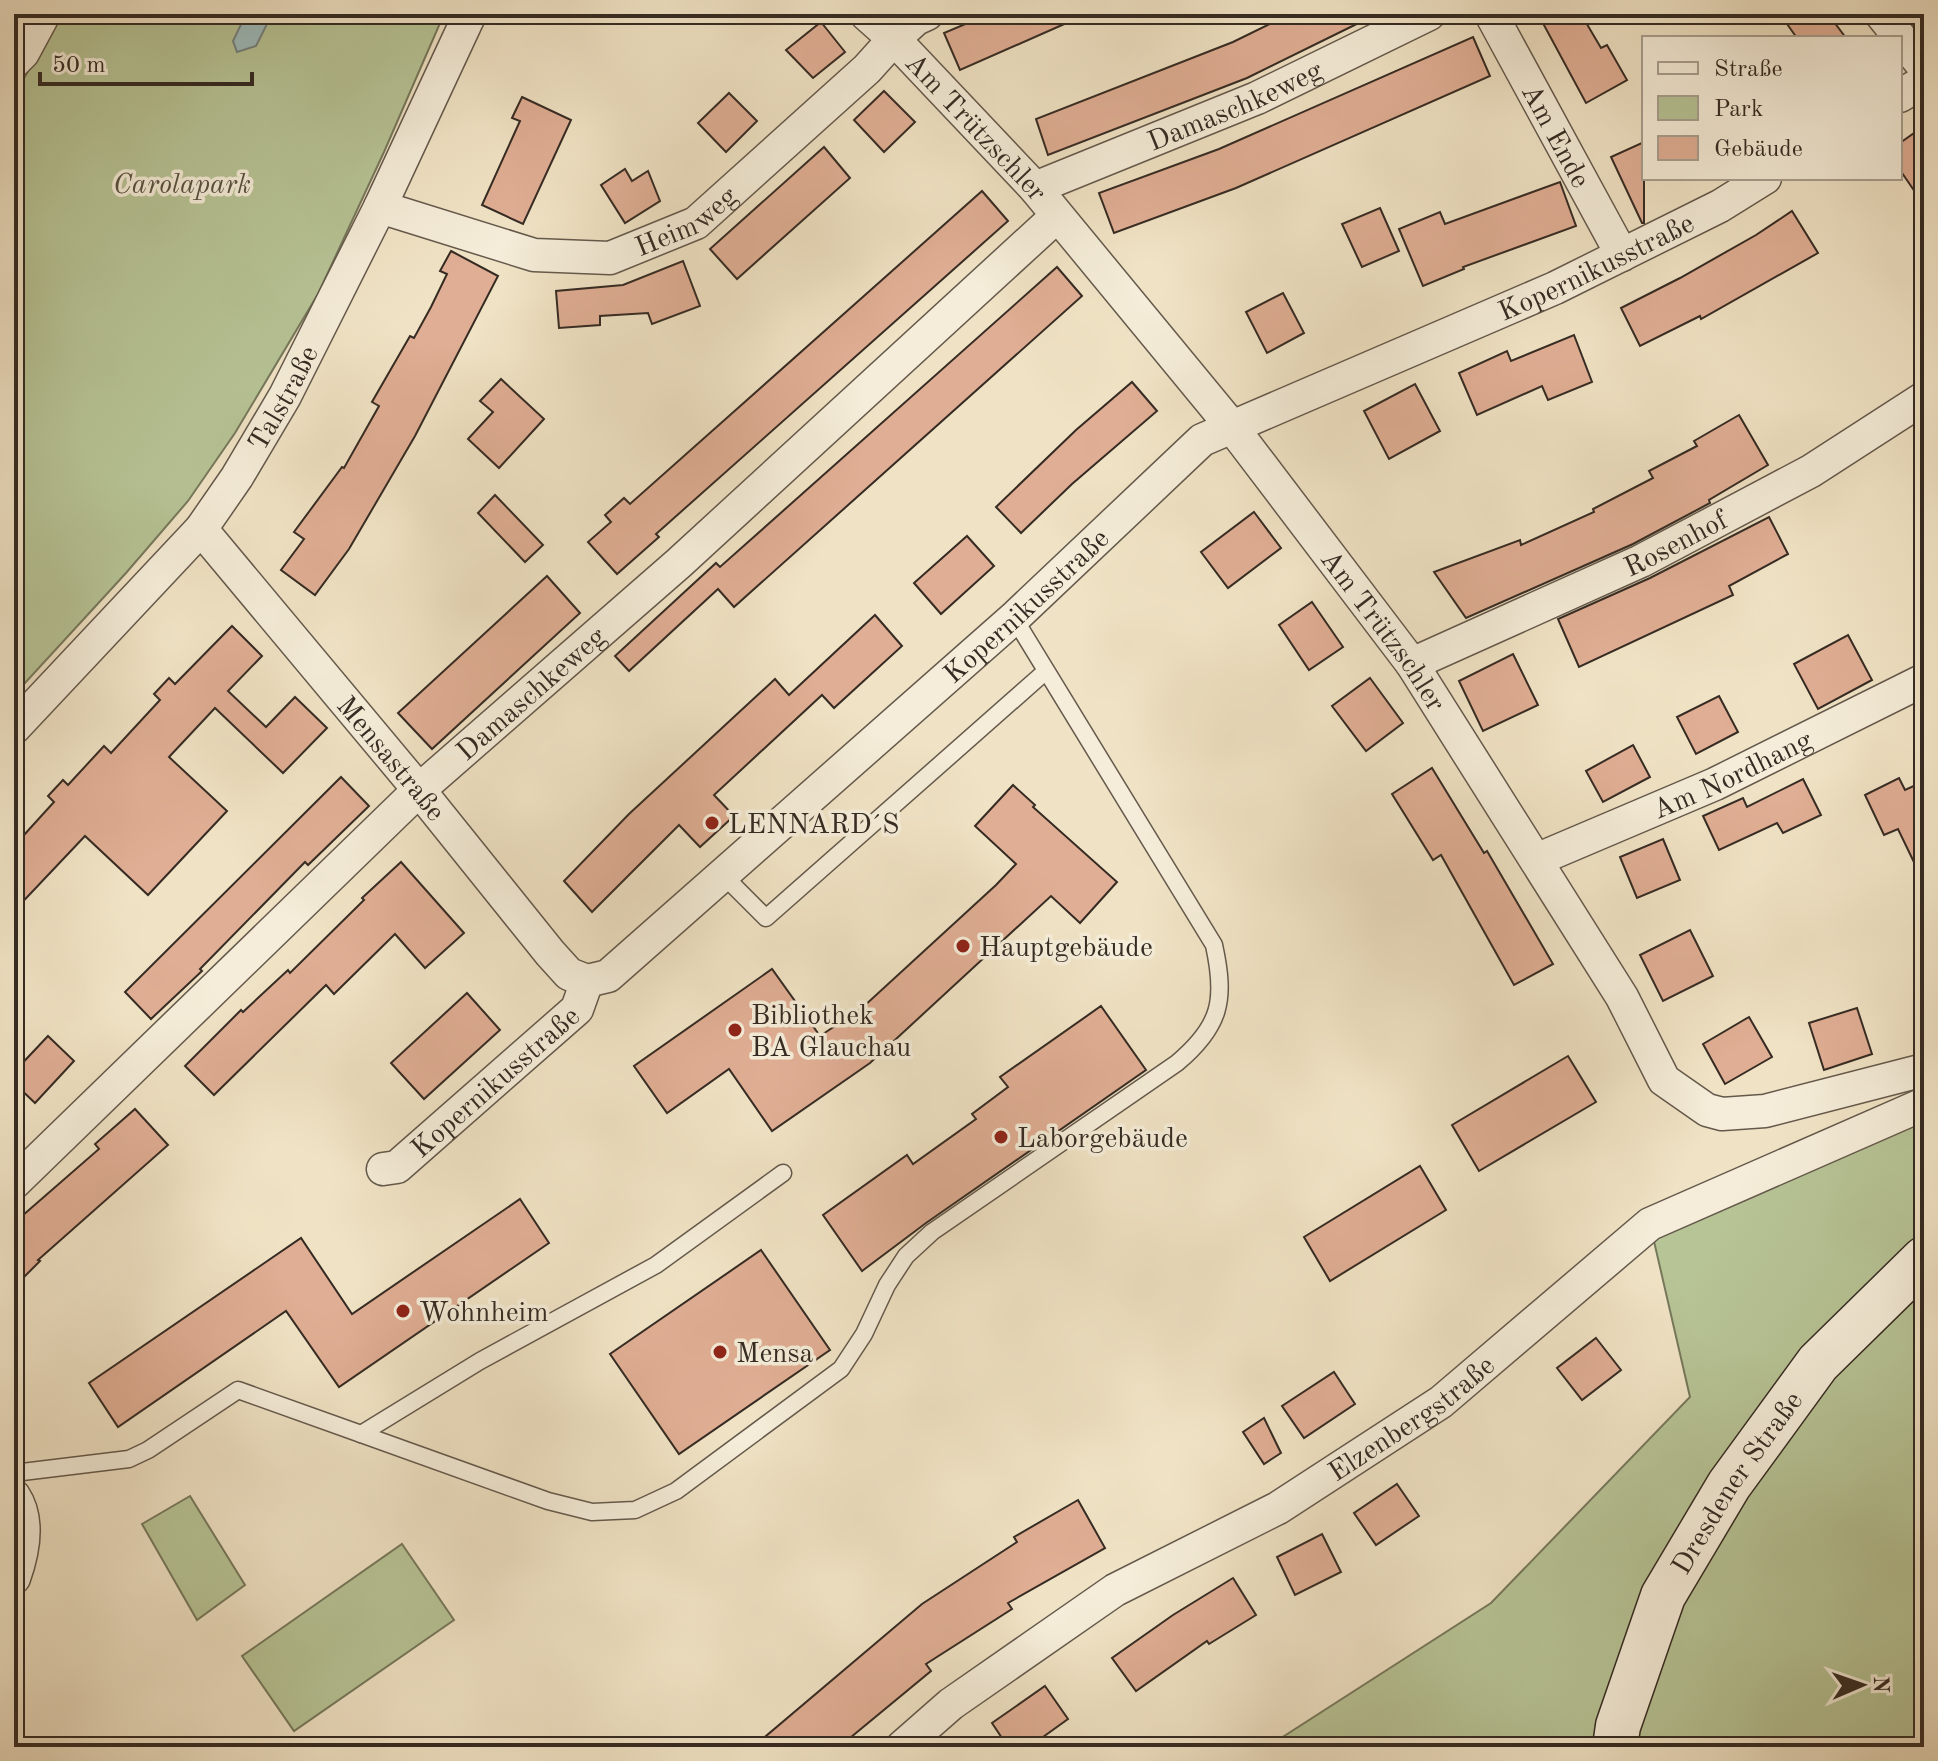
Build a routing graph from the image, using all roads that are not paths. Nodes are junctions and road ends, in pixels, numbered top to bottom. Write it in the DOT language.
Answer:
graph roads {
  1 [pos="44,14"];
  2 [pos="470,14"];
  3 [pos="866,14"];
  4 [pos="927,14"];
  5 [pos="1429,14"];
  6 [pos="1491,14"];
  7 [pos="1881,14"];
  8 [pos="1899,36"];
  9 [pos="894,39"];
  10 [pos="1902,40"];
  11 [pos="14,62"];
  12 [pos="1924,67"];
  13 [pos="1924,81"];
  14 [pos="1902,95"];
  15 [pos="1762,180"];
  16 [pos="1035,188"];
  17 [pos="380,207"];
  18 [pos="1057,216"];
  19 [pos="1622,255"];
  20 [pos="1924,398"];
  21 [pos="1232,427"];
  22 [pos="201,529"];
  23 [pos="1014,618"];
  24 [pos="1412,664"];
  25 [pos="1046,671"];
  26 [pos="1924,680"];
  27 [pos="14,728"];
  28 [pos="419,790"];
  29 [pos="1536,860"];
  30 [pos="722,874"];
  31 [pos="587,981"];
  32 [pos="1924,1070"];
  33 [pos="1924,1104"];
  34 [pos="383,1169"];
  35 [pos="783,1173"];
  36 [pos="14,1183"];
  37 [pos="1924,1259"];
  38 [pos="361,1434"];
  39 [pos="14,1473"];
  40 [pos="14,1496"];
  41 [pos="14,1578"];
  42 [pos="902,1747"];
  43 [pos="1615,1747"];
  1 -- 11 [label="street"];
  2 -- 17 [label="street, Talstraße"];
  3 -- 9 [label="street, Am Trützschler"];
  4 -- 9 [label="street, Heimweg"];
  5 -- 16 [label="street, Damaschkeweg"];
  6 -- 19 [label="street, Am Ende"];
  7 -- 8 [label="street"];
  9 -- 16 [label="street, Am Trützschler"];
  9 -- 17 [label="street, Heimweg"];
  10 -- 12 [label="street"];
  13 -- 14 [label="street"];
  15 -- 19 [label="street, Kopernikusstraße"];
  16 -- 18 [label="street, Am Trützschler"];
  17 -- 22 [label="street, Talstraße"];
  18 -- 21 [label="street, Am Trützschler"];
  18 -- 28 [label="street, Damaschkeweg"];
  19 -- 21 [label="street, Kopernikusstraße"];
  20 -- 24 [label="street, Rosenhof"];
  21 -- 23 [label="street, Kopernikusstraße"];
  21 -- 24 [label="street, Am Trützschler"];
  22 -- 27 [label="street, Talstraße"];
  22 -- 28 [label="street, Mensastraße"];
  23 -- 25 [label="lane"];
  23 -- 30 [label="street, Kopernikusstraße"];
  24 -- 29 [label="street, Am Trützschler"];
  25 -- 30 [label="lane"];
  25 -- 38 [label="lane"];
  26 -- 29 [label="street, Am Nordhang"];
  28 -- 31 [label="street, Mensastraße"];
  28 -- 36 [label="street, Damaschkeweg"];
  29 -- 32 [label="street, Am Trützschler"];
  30 -- 31 [label="street, Kopernikusstraße"];
  31 -- 34 [label="street, Kopernikusstraße"];
  33 -- 42 [label="street, Elzenbergstraße"];
  35 -- 38 [label="lane"];
  37 -- 43 [label="street, Dresdener Straße"];
  38 -- 39 [label="lane"];
  40 -- 41 [label="street"];
}
